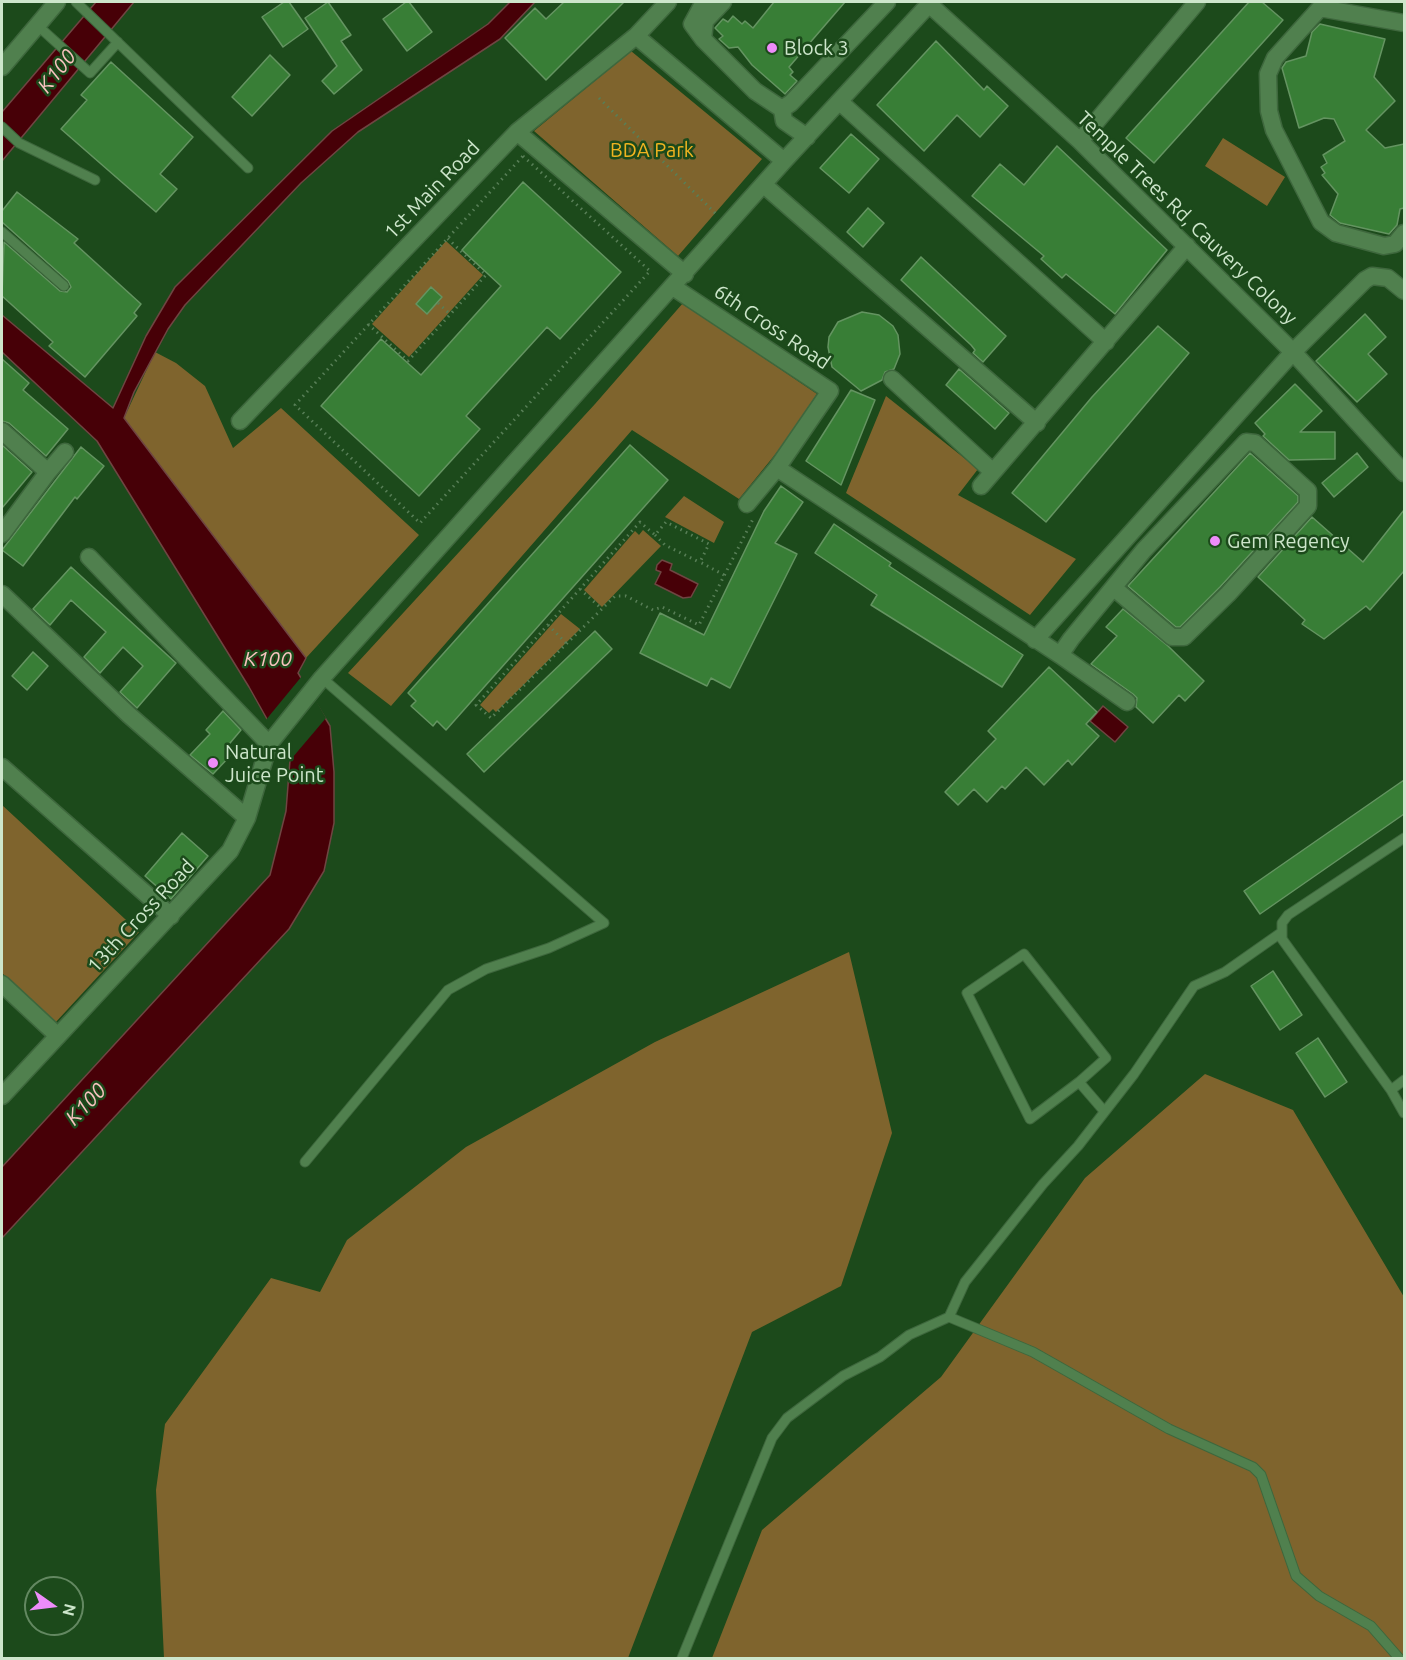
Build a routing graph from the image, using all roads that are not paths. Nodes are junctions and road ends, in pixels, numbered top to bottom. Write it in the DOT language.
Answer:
graph roads {
  1 [pos="57,2"];
  2 [pos="76,2"];
  3 [pos="668,2"];
  4 [pos="704,2"];
  5 [pos="723,2"];
  6 [pos="887,2"];
  7 [pos="1197,2"];
  8 [pos="930,3"];
  9 [pos="1404,22"];
  10 [pos="37,25"];
  11 [pos="636,36"];
  12 [pos="703,39"];
  13 [pos="118,42"];
  14 [pos="2,67"];
  15 [pos="840,102"];
  16 [pos="782,109"];
  17 [pos="2,127"];
  18 [pos="517,132"];
  19 [pos="807,138"];
  20 [pos="1080,141"];
  21 [pos="784,161"];
  22 [pos="248,168"];
  23 [pos="95,180"];
  24 [pos="764,185"];
  25 [pos="2,232"];
  26 [pos="1404,233"];
  27 [pos="1186,246"];
  28 [pos="685,274"];
  29 [pos="64,286"];
  30 [pos="673,287"];
  31 [pos="1404,291"];
  32 [pos="1106,342"];
  33 [pos="1293,352"];
  34 [pos="892,379"];
  35 [pos="240,421"];
  36 [pos="1036,423"];
  37 [pos="2,431"];
  38 [pos="65,452"];
  39 [pos="777,468"];
  40 [pos="48,472"];
  41 [pos="993,472"];
  42 [pos="1404,473"];
  43 [pos="981,486"];
  44 [pos="747,510"];
  45 [pos="2,534"];
  46 [pos="90,557"];
  47 [pos="1114,588"];
  48 [pos="2,594"];
  49 [pos="1035,640"];
  50 [pos="1060,655"];
  51 [pos="322,678"];
  52 [pos="1127,702"];
  53 [pos="271,742"];
  54 [pos="2,766"];
  55 [pos="247,818"];
  56 [pos="1404,838"];
  57 [pos="171,916"];
  58 [pos="1282,932"];
  59 [pos="2,984"];
  60 [pos="58,1036"];
  61 [pos="1404,1080"];
  62 [pos="1079,1082"];
  63 [pos="1390,1090"];
  64 [pos="2,1096"];
  65 [pos="1104,1111"];
  66 [pos="1404,1113"];
  67 [pos="305,1162"];
  68 [pos="949,1317"];
  69 [pos="682,1659"];
  70 [pos="1399,1659"];
  1 -- 10 [label="street"];
  2 -- 13 [label="lane"];
  3 -- 11 [label="street, 1st Main Road"];
  4 -- 12 [label="street"];
  5 -- 12 [label="street"];
  6 -- 16 [label="street"];
  7 -- 20 [label="street"];
  8 -- 15 [label="street"];
  8 -- 20 [label="street, Temple Trees Rd, Cauvery Colony"];
  9 -- 26 [label="street"];
  10 -- 13 [label="lane"];
  10 -- 14 [label="street"];
  11 -- 18 [label="street, 1st Main Road"];
  11 -- 21 [label="street"];
  12 -- 16 [label="street"];
  13 -- 22 [label="lane"];
  15 -- 19 [label="street"];
  15 -- 32 [label="street"];
  16 -- 19 [label="street"];
  17 -- 23 [label="lane"];
  18 -- 28 [label="street"];
  18 -- 35 [label="street, 1st Main Road"];
  19 -- 21 [label="street"];
  20 -- 27 [label="street, Temple Trees Rd, Cauvery Colony"];
  21 -- 24 [label="street"];
  24 -- 28 [label="street"];
  24 -- 36 [label="street"];
  25 -- 29 [label="lane"];
  27 -- 32 [label="street"];
  27 -- 33 [label="street, Temple Trees Rd, Cauvery Colony"];
  28 -- 30 [label="street"];
  30 -- 39 [label="street, 6th Cross Road"];
  30 -- 51 [label="street"];
  31 -- 33 [label="street"];
  32 -- 36 [label="street"];
  33 -- 42 [label="street, Temple Trees Rd, Cauvery Colony"];
  33 -- 49 [label="street"];
  34 -- 41 [label="street"];
  36 -- 41 [label="street"];
  37 -- 40 [label="street"];
  38 -- 40 [label="street"];
  39 -- 44 [label="street"];
  39 -- 49 [label="street"];
  40 -- 45 [label="street"];
  41 -- 43 [label="street"];
  46 -- 53 [label="street"];
  47 -- 47 [label="street"];
  47 -- 50 [label="street"];
  48 -- 55 [label="street"];
  49 -- 50 [label="street"];
  50 -- 52 [label="street"];
  51 -- 53 [label="street"];
  51 -- 67 [label="lane"];
  53 -- 55 [label="street, 13th Cross Road"];
  54 -- 57 [label="street"];
  55 -- 57 [label="street, 13th Cross Road"];
  56 -- 58 [label="lane"];
  57 -- 60 [label="street, 13th Cross Road"];
  58 -- 63 [label="lane"];
  58 -- 65 [label="lane"];
  59 -- 60 [label="street"];
  60 -- 64 [label="street, 13th Cross Road"];
  61 -- 63 [label="lane"];
  62 -- 62 [label="lane"];
  62 -- 65 [label="lane"];
  63 -- 66 [label="lane"];
  65 -- 68 [label="lane"];
  68 -- 69 [label="lane"];
  68 -- 70 [label="lane"];
}
